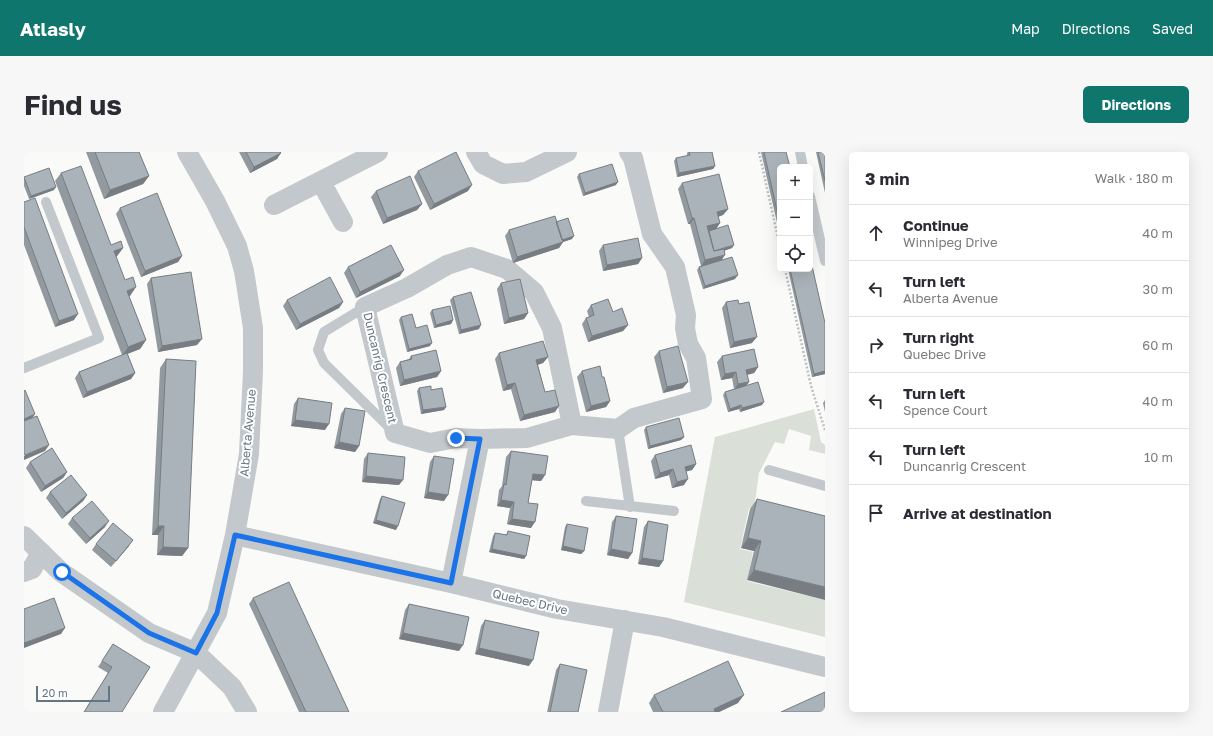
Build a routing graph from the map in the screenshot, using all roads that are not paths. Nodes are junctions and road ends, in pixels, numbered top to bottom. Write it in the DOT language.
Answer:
graph roads {
  1 [pos="187,152"];
  2 [pos="378,152"];
  3 [pos="476,152"];
  4 [pos="567,152"];
  5 [pos="629,152"];
  6 [pos="800,152"];
  7 [pos="802,164"];
  8 [pos="321,182"];
  9 [pos="811,200"];
  10 [pos="46,202"];
  11 [pos="274,205"];
  12 [pos="343,222"];
  13 [pos="825,261"];
  14 [pos="365,307"];
  15 [pos="24,368"];
  16 [pos="572,425"];
  17 [pos="618,429"];
  18 [pos="395,433"];
  19 [pos="480,439"];
  20 [pos="769,470"];
  21 [pos="825,486"];
  22 [pos="586,501"];
  23 [pos="630,507"];
  24 [pos="674,512"];
  25 [pos="235,535"];
  26 [pos="24,536"];
  27 [pos="41,552"];
  28 [pos="24,572"];
  29 [pos="451,583"];
  30 [pos="625,620"];
  31 [pos="196,653"];
  32 [pos="825,667"];
  33 [pos="163,712"];
  34 [pos="247,712"];
  35 [pos="608,712"];
  1 -- 25 [label="street, Alberta Avenue"];
  2 -- 8 [label="street"];
  3 -- 4 [label="street"];
  5 -- 17 [label="street"];
  6 -- 7 [label="lane"];
  8 -- 11 [label="street"];
  8 -- 12 [label="street"];
  9 -- 13 [label="lane"];
  10 -- 15 [label="lane"];
  14 -- 16 [label="street, Duncanrig Crescent"];
  14 -- 18 [label="street, Duncanrig Crescent"];
  14 -- 18 [label="lane"];
  16 -- 17 [label="street"];
  16 -- 19 [label="street, Duncanrig Crescent"];
  17 -- 23 [label="lane"];
  18 -- 19 [label="street, Duncanrig Crescent"];
  19 -- 29 [label="street"];
  20 -- 21 [label="lane"];
  22 -- 23 [label="lane"];
  23 -- 24 [label="lane"];
  25 -- 29 [label="street, Quebec Drive"];
  25 -- 31 [label="street, Alberta Avenue"];
  26 -- 27 [label="street"];
  27 -- 28 [label="street"];
  27 -- 31 [label="street"];
  29 -- 30 [label="street, Quebec Drive"];
  30 -- 32 [label="street, Quebec Drive"];
  30 -- 35 [label="street"];
  31 -- 33 [label="street, Alberta Avenue"];
  31 -- 34 [label="street"];
}
